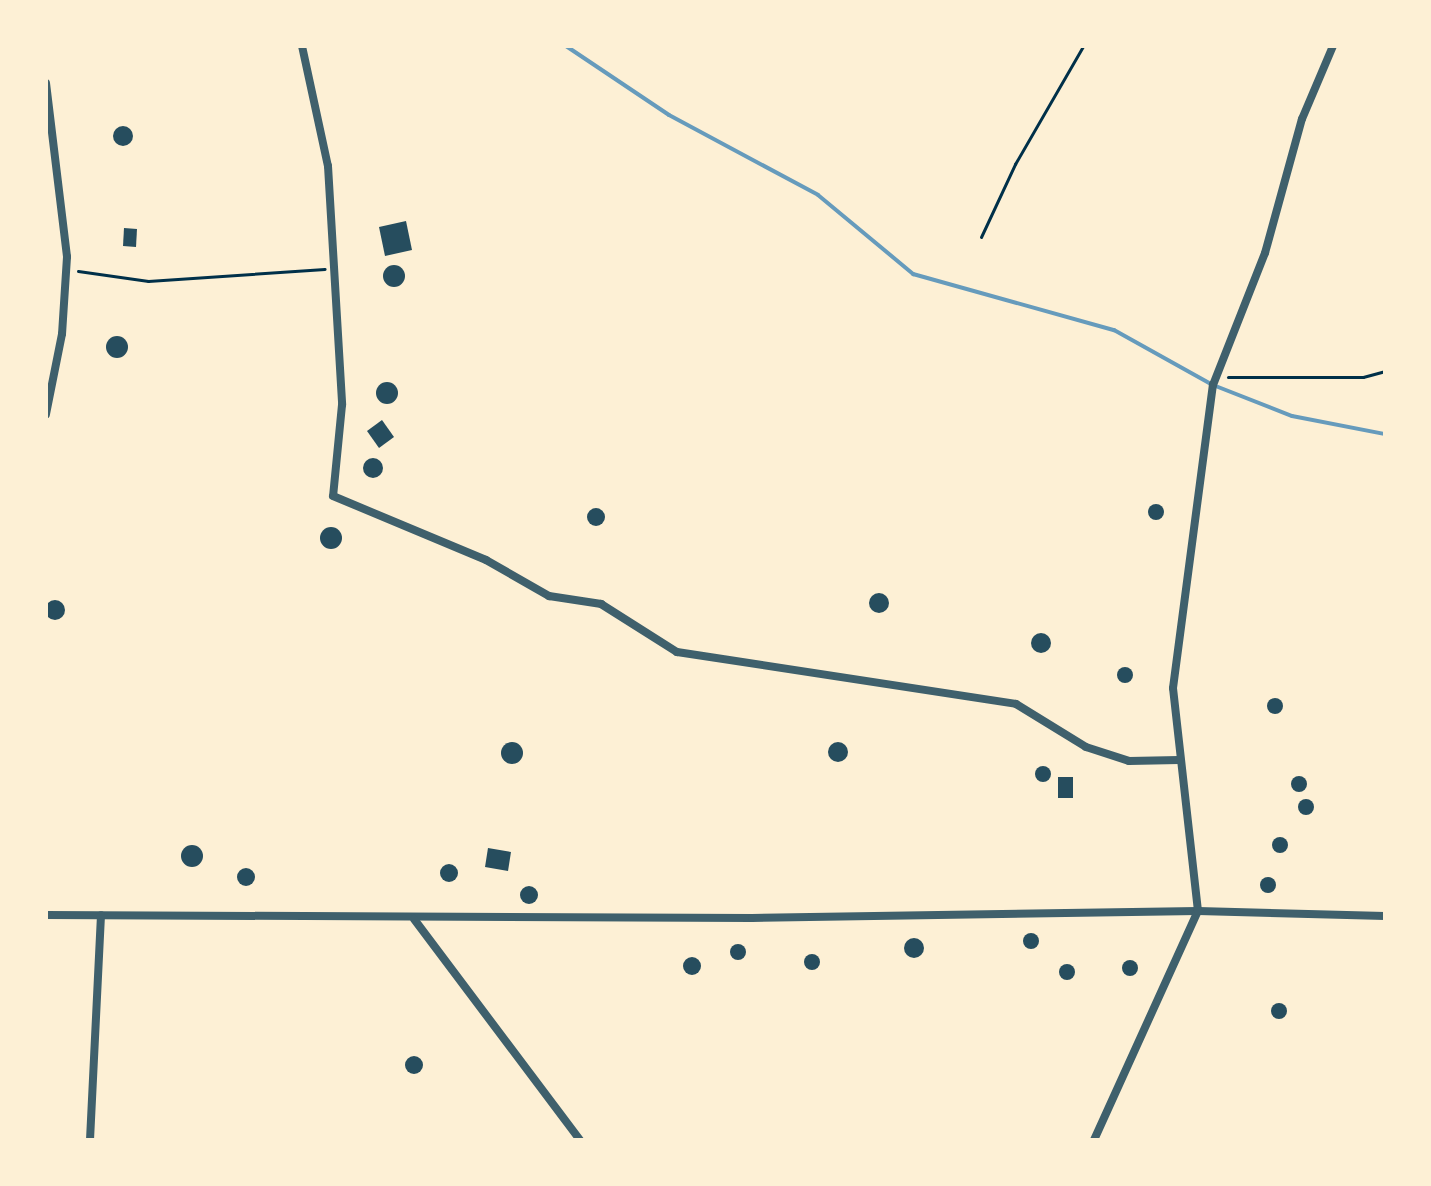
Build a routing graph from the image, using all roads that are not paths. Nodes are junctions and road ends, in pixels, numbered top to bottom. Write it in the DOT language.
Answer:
graph roads {
  1 [pos="302,46"];
  2 [pos="1333,46"];
  3 [pos="46,83"];
  4 [pos="46,414"];
  5 [pos="1179,760"];
  6 [pos="1198,911"];
  7 [pos="46,915"];
  8 [pos="101,915"];
  9 [pos="1385,916"];
  10 [pos="414,919"];
  11 [pos="90,1140"];
  12 [pos="580,1140"];
  13 [pos="1094,1140"];
  1 -- 5 [label="street"];
  2 -- 5 [label="street"];
  3 -- 4 [label="street"];
  5 -- 6 [label="street"];
  6 -- 9 [label="street"];
  6 -- 10 [label="street"];
  6 -- 13 [label="street"];
  7 -- 8 [label="street"];
  8 -- 10 [label="street"];
  8 -- 11 [label="street"];
  10 -- 12 [label="street"];
}
